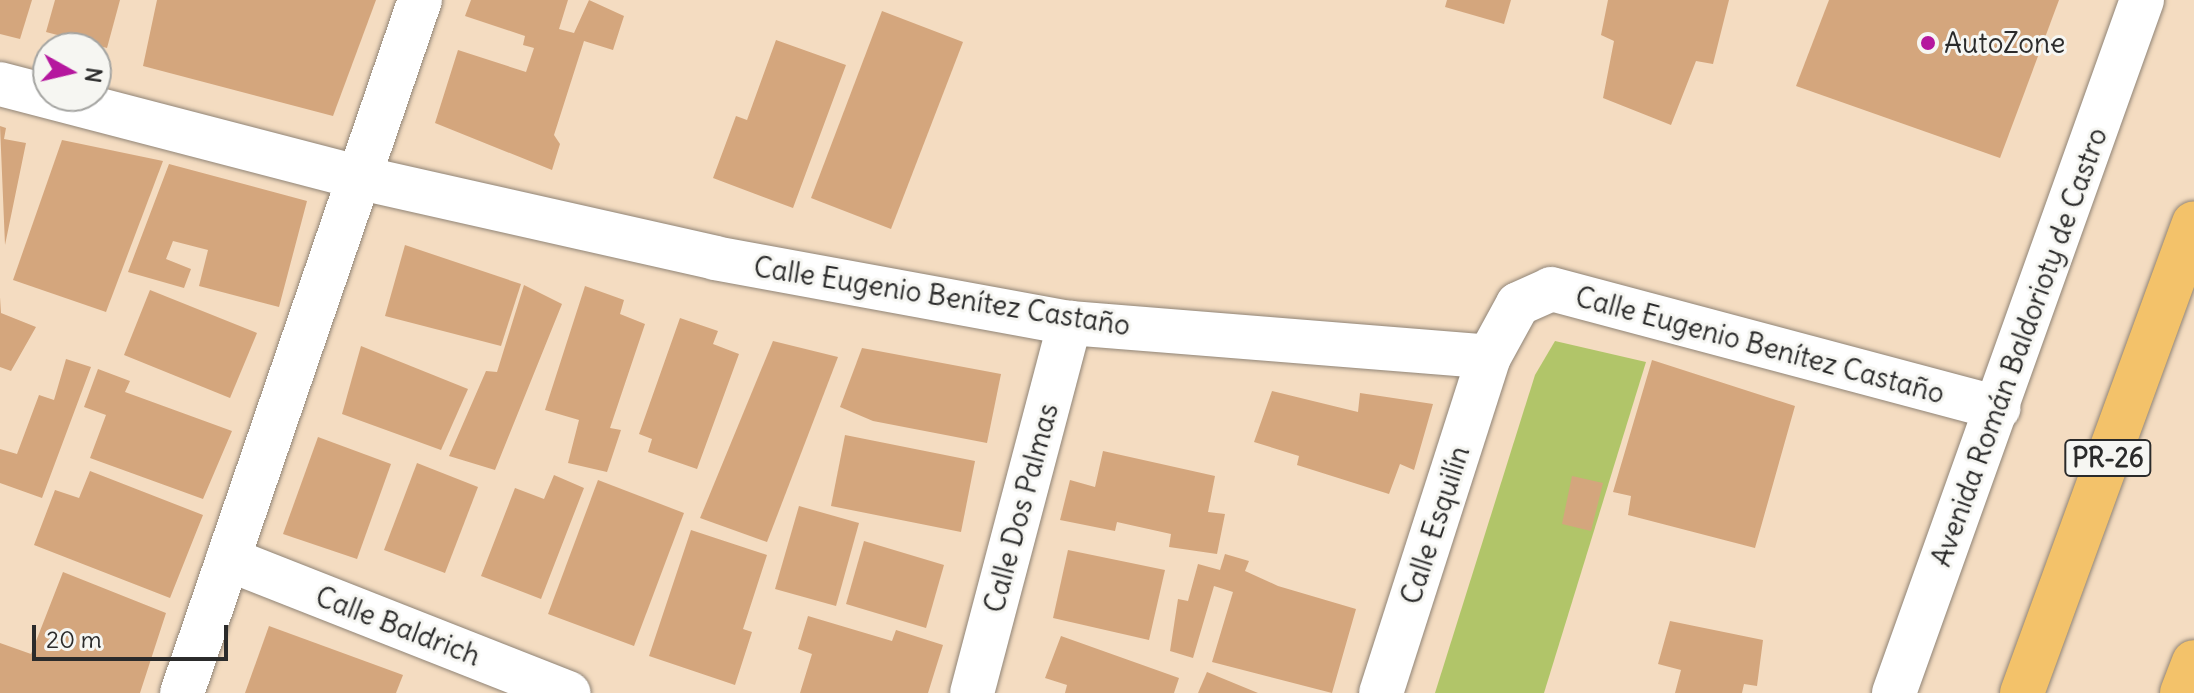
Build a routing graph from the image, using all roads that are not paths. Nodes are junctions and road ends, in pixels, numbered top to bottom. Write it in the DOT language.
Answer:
graph roads {
  1 [pos="420,0"];
  2 [pos="2142,0"];
  3 [pos="0,84"];
  4 [pos="357,177"];
  5 [pos="2194,223"];
  6 [pos="1070,323"];
  7 [pos="1489,357"];
  8 [pos="1998,408"];
  9 [pos="228,559"];
  10 [pos="2194,662"];
  11 [pos="182,693"];
  12 [pos="569,693"];
  13 [pos="972,693"];
  14 [pos="1381,693"];
  15 [pos="1894,693"];
  16 [pos="2022,693"];
  17 [pos="2182,693"];
  1 -- 4 [label="street"];
  2 -- 8 [label="street, Avenida Román Baldorioty de Castro"];
  3 -- 4 [label="street, Calle Eugenio Benítez Castaño"];
  4 -- 6 [label="street, Calle Eugenio Benítez Castaño"];
  4 -- 9 [label="street"];
  5 -- 16 [label="highway, PR-26"];
  6 -- 7 [label="street, Calle Eugenio Benítez Castaño"];
  6 -- 13 [label="street, Calle Dos Palmas"];
  7 -- 8 [label="street, Calle Eugenio Benítez Castaño"];
  7 -- 14 [label="street, Calle Esquilín"];
  8 -- 15 [label="street, Avenida Román Baldorioty de Castro"];
  9 -- 11 [label="street"];
  9 -- 12 [label="street, Calle Baldrich"];
  10 -- 17 [label="highway"];
}
